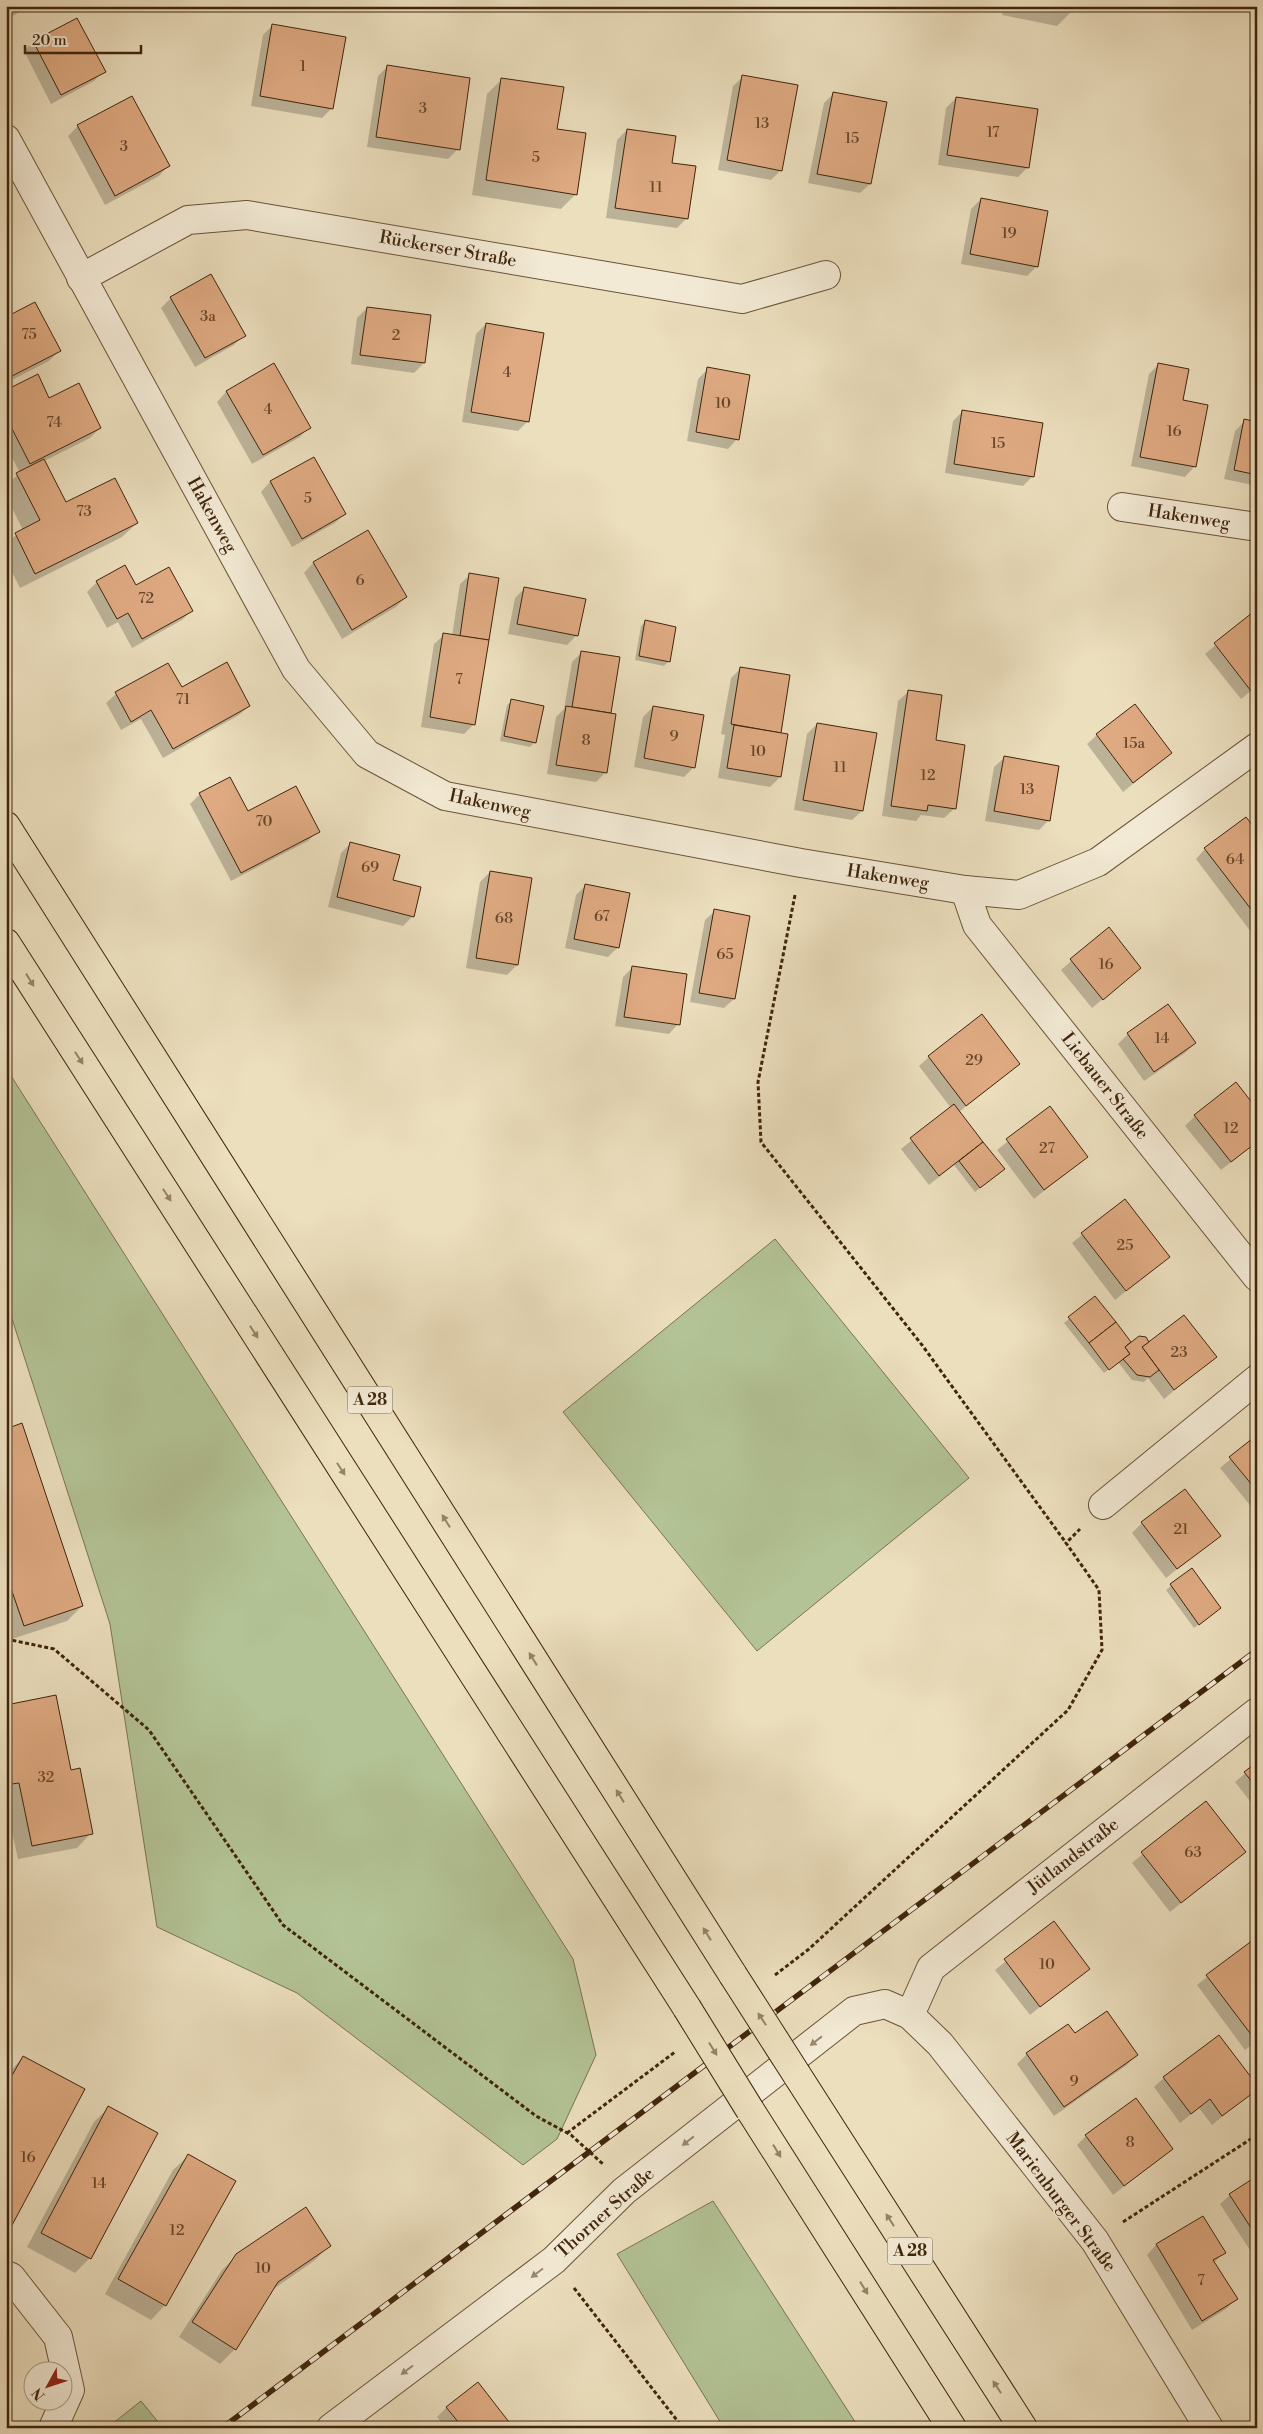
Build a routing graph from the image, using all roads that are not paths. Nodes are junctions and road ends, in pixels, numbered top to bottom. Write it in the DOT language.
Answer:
graph roads {
  1 [pos="6,139"];
  2 [pos="826,275"];
  3 [pos="81,278"];
  4 [pos="1122,507"];
  5 [pos="1257,527"];
  6 [pos="1257,747"];
  7 [pos="6,826"];
  8 [pos="965,890"];
  9 [pos="6,943"];
  10 [pos="1257,1277"];
  11 [pos="1257,1380"];
  12 [pos="1103,1505"];
  13 [pos="1257,1712"];
  14 [pos="910,2015"];
  15 [pos="6,2275"];
  16 [pos="53,2428"];
  17 [pos="331,2428"];
  18 [pos="952,2428"];
  19 [pos="1023,2428"];
  20 [pos="1209,2428"];
  1 -- 3 [label="street, Hakenweg"];
  2 -- 3 [label="street, Rückerser Straße"];
  3 -- 8 [label="street, Hakenweg"];
  4 -- 5 [label="street, Hakenweg"];
  6 -- 8 [label="street, Hakenweg"];
  19 -- 7 [label="highway, A 28, one-way, bridge"];
  8 -- 10 [label="street, Liebauer Straße"];
  9 -- 18 [label="highway, one-way, bridge"];
  11 -- 12 [label="street"];
  13 -- 14 [label="street, Jütlandstraße"];
  14 -- 17 [label="street, Thorner Straße, one-way"];
  14 -- 20 [label="street, Marienburger Straße"];
  15 -- 16 [label="street"];
}
